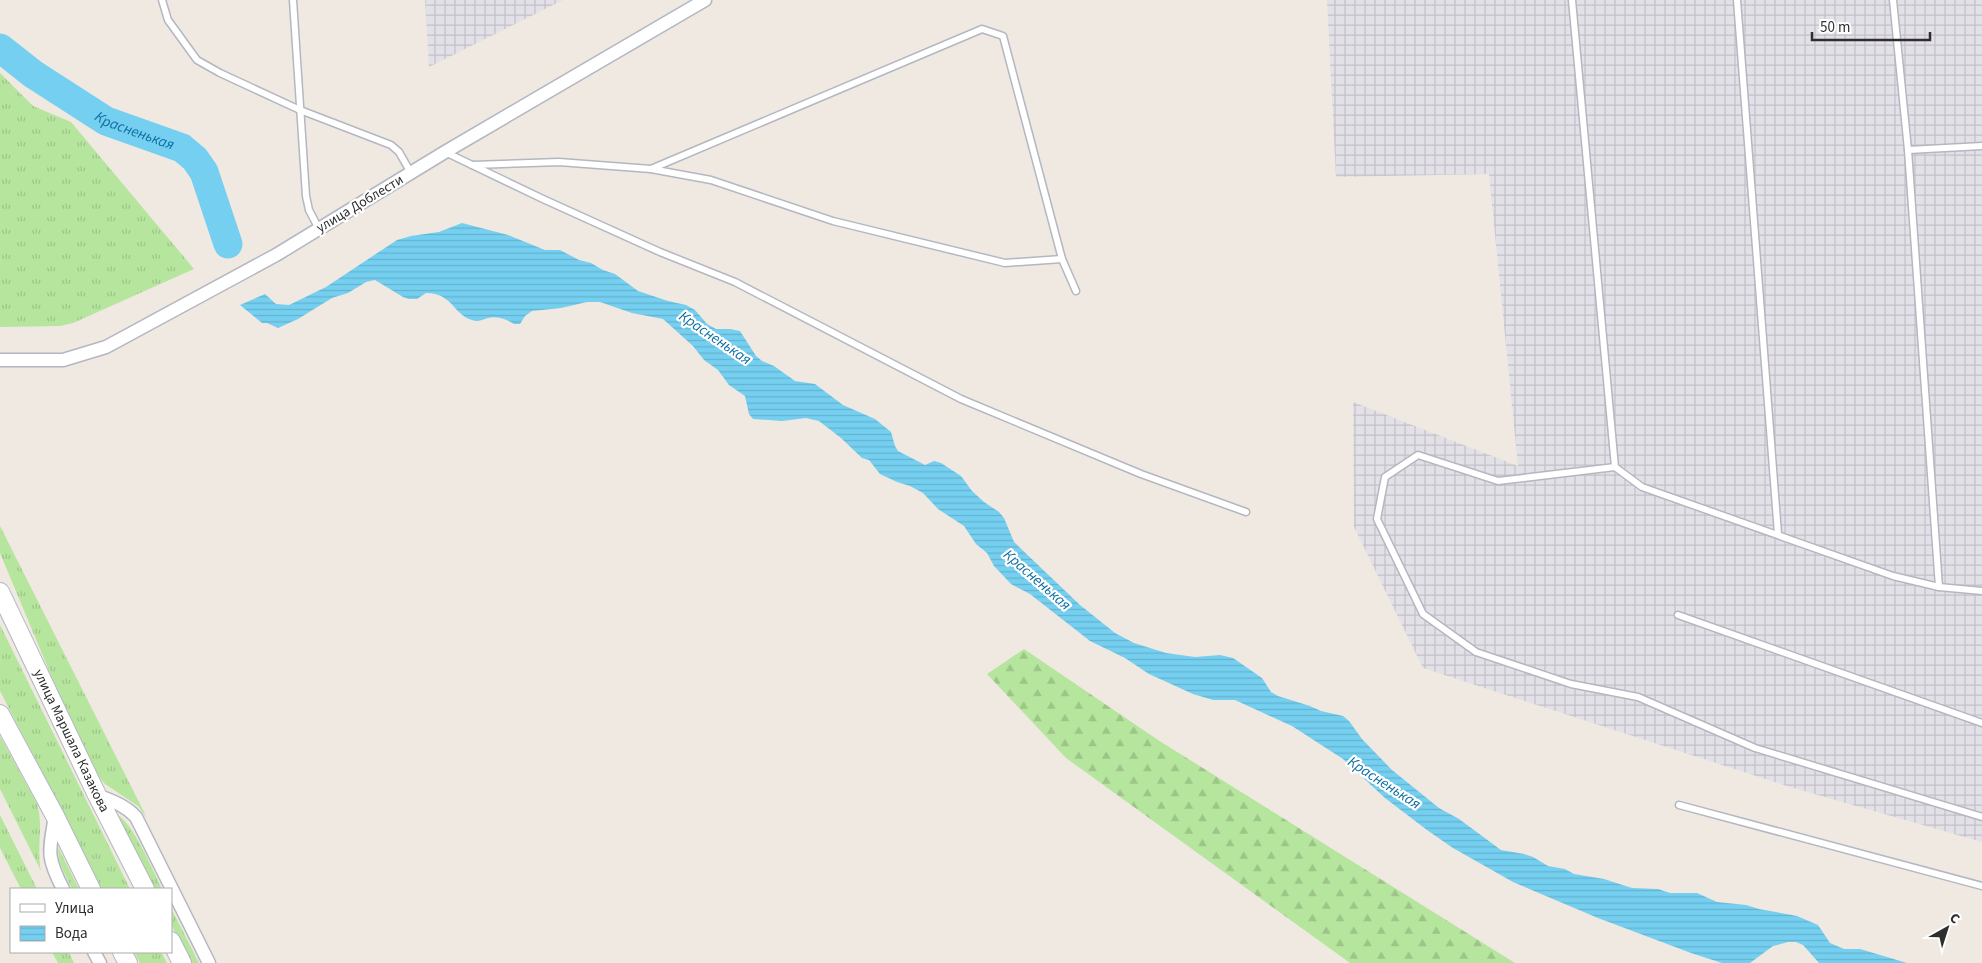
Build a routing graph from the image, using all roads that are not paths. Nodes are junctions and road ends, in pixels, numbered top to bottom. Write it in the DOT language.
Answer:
graph roads {
  1 [pos="162,0"];
  2 [pos="294,0"];
  3 [pos="704,0"];
  4 [pos="1572,0"];
  5 [pos="1737,0"];
  6 [pos="1893,0"];
  7 [pos="300,110"];
  8 [pos="1982,146"];
  9 [pos="1908,150"];
  10 [pos="446,152"];
  11 [pos="471,165"];
  12 [pos="651,169"];
  13 [pos="411,173"];
  14 [pos="319,229"];
  15 [pos="1062,259"];
  16 [pos="1076,291"];
  17 [pos="0,360"];
  18 [pos="1615,467"];
  19 [pos="1246,512"];
  20 [pos="1778,534"];
  21 [pos="1939,587"];
  22 [pos="1982,591"];
  23 [pos="0,592"];
  24 [pos="1678,615"];
  25 [pos="0,714"];
  26 [pos="1982,723"];
  27 [pos="97,795"];
  28 [pos="1678,805"];
  29 [pos="54,816"];
  30 [pos="1982,817"];
  31 [pos="1982,886"];
  32 [pos="62,888"];
  33 [pos="90,888"];
  34 [pos="144,888"];
  35 [pos="172,888"];
  36 [pos="172,889"];
  37 [pos="172,943"];
  38 [pos="182,963"];
  39 [pos="209,963"];
  1 -- 7 [label="lane"];
  2 -- 7 [label="lane"];
  3 -- 10 [label="street, улица Доблести"];
  4 -- 18 [label="lane"];
  5 -- 20 [label="lane"];
  6 -- 9 [label="lane"];
  7 -- 13 [label="lane"];
  7 -- 14 [label="lane"];
  8 -- 9 [label="lane"];
  9 -- 21 [label="lane"];
  10 -- 11 [label="lane"];
  10 -- 13 [label="street, улица Доблести"];
  11 -- 12 [label="lane"];
  11 -- 19 [label="lane"];
  12 -- 15 [label="lane"];
  12 -- 15 [label="lane"];
  13 -- 14 [label="street, улица Доблести"];
  14 -- 17 [label="street, улица Доблести"];
  15 -- 16 [label="lane"];
  18 -- 20 [label="lane"];
  18 -- 30 [label="lane"];
  20 -- 21 [label="lane"];
  21 -- 22 [label="lane"];
  23 -- 27 [label="main road, улица Маршала Казакова"];
  24 -- 26 [label="lane"];
  25 -- 29 [label="main road"];
  27 -- 34 [label="main road, улица Маршала Казакова"];
  27 -- 35 [label="street"];
  28 -- 31 [label="lane"];
  29 -- 32 [label="street"];
  29 -- 33 [label="main road"];
  36 -- 39 [label="street"];
  37 -- 38 [label="main road"];
}
